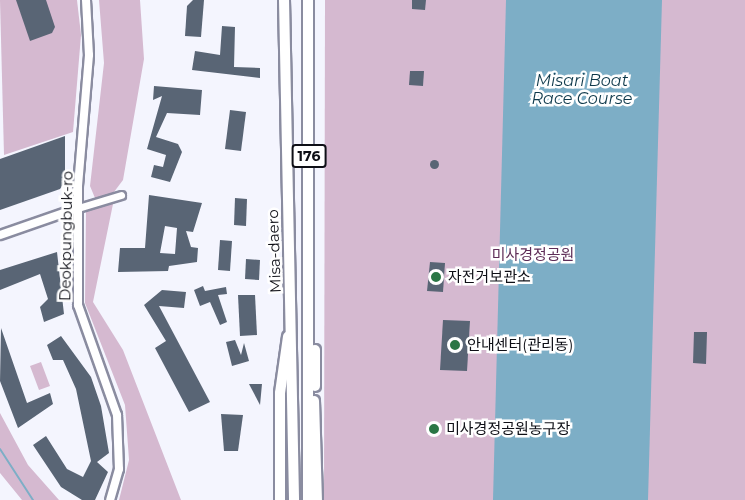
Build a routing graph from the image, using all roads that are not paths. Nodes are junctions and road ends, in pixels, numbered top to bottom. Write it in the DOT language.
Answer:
graph roads {
  1 [pos="86,0"];
  2 [pos="284,0"];
  3 [pos="308,0"];
  4 [pos="121,195"];
  5 [pos="78,208"];
  6 [pos="0,235"];
  7 [pos="291,310"];
  8 [pos="309,311"];
  9 [pos="110,500"];
  10 [pos="280,500"];
  11 [pos="294,500"];
  12 [pos="308,500"];
  13 [pos="317,500"];
  1 -- 5 [label="street, Deokpungbuk-ro"];
  2 -- 7 [label="main road, Misa-daero / 176"];
  3 -- 8 [label="main road, 176"];
  4 -- 5 [label="street"];
  5 -- 6 [label="street"];
  5 -- 9 [label="street, Deokpungbuk-ro"];
  7 -- 10 [label="main road"];
  7 -- 11 [label="main road, Misa-daero / 176"];
  8 -- 12 [label="main road, 176"];
  8 -- 13 [label="main road"];
}
